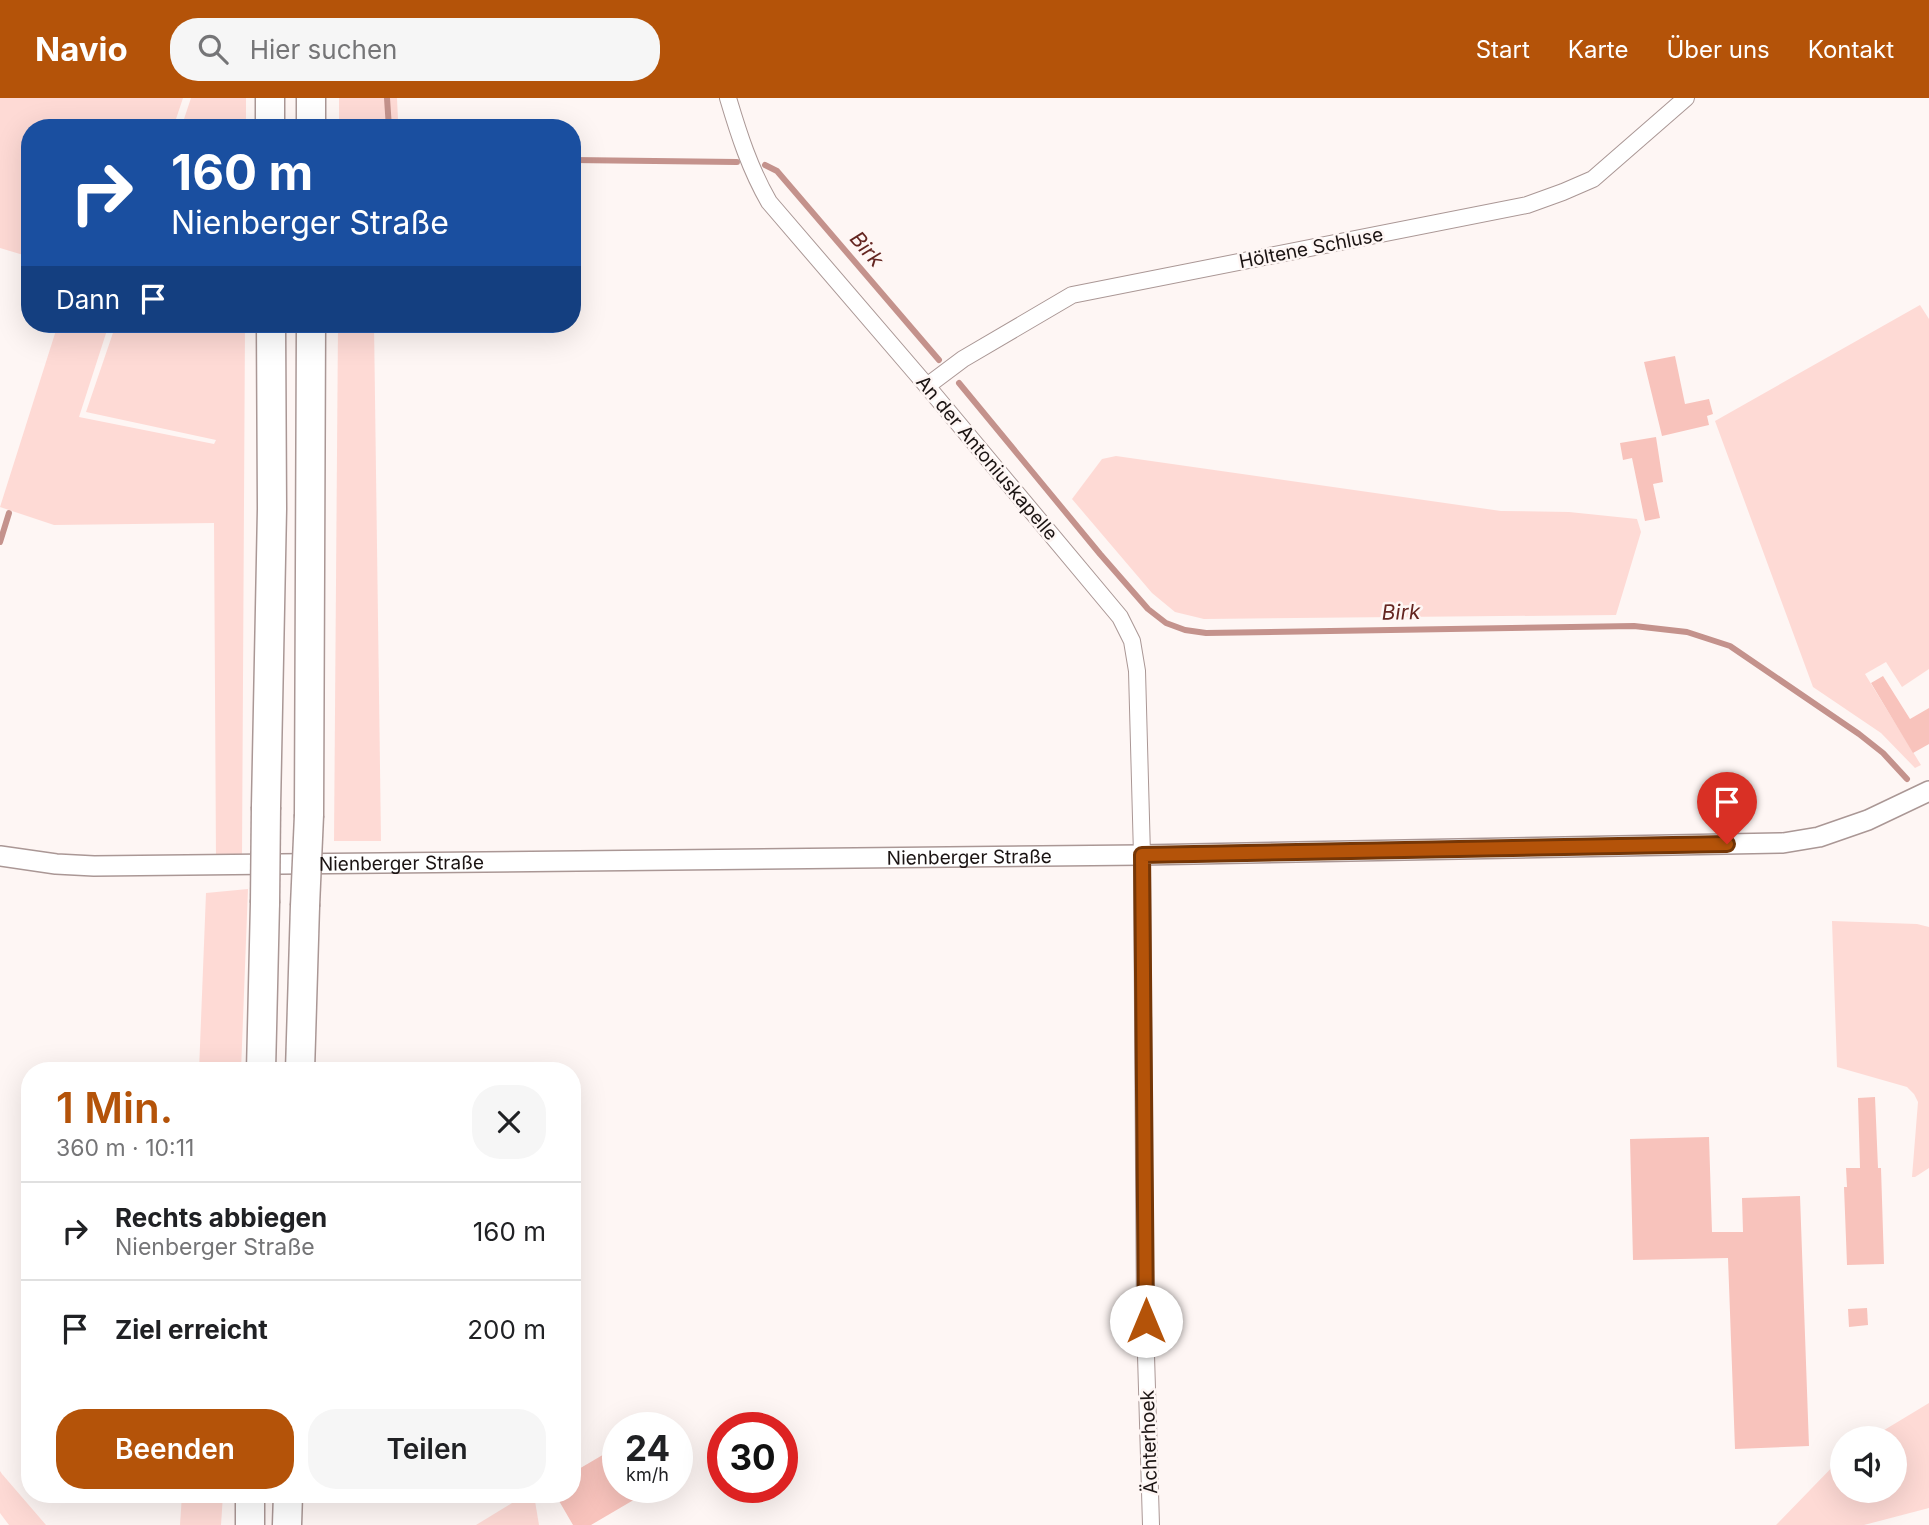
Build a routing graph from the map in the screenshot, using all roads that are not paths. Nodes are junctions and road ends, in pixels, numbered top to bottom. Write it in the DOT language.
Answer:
graph roads {
  1 [pos="270,98"];
  2 [pos="311,98"];
  3 [pos="728,98"];
  4 [pos="1686,98"];
  5 [pos="270,119"];
  6 [pos="311,119"];
  7 [pos="271,333"];
  8 [pos="311,333"];
  9 [pos="931,383"];
  10 [pos="1929,790"];
  11 [pos="1142,855"];
  12 [pos="0,856"];
  13 [pos="261,1062"];
  14 [pos="300,1062"];
  15 [pos="250,1503"];
  16 [pos="288,1503"];
  17 [pos="250,1525"];
  18 [pos="287,1525"];
  19 [pos="1151,1525"];
  1 -- 5 [label="highway"];
  2 -- 6 [label="highway"];
  3 -- 9 [label="street, An der Antoniuskapelle"];
  4 -- 9 [label="street, Höltene Schluse"];
  7 -- 13 [label="highway, bridge"];
  8 -- 14 [label="highway, bridge"];
  9 -- 11 [label="street, An der Antoniuskapelle"];
  10 -- 11 [label="street, Nienberger Straße"];
  11 -- 12 [label="street, Nienberger Straße"];
  11 -- 19 [label="street, Ächterhoek"];
  15 -- 17 [label="highway"];
  16 -- 18 [label="highway"];
}
